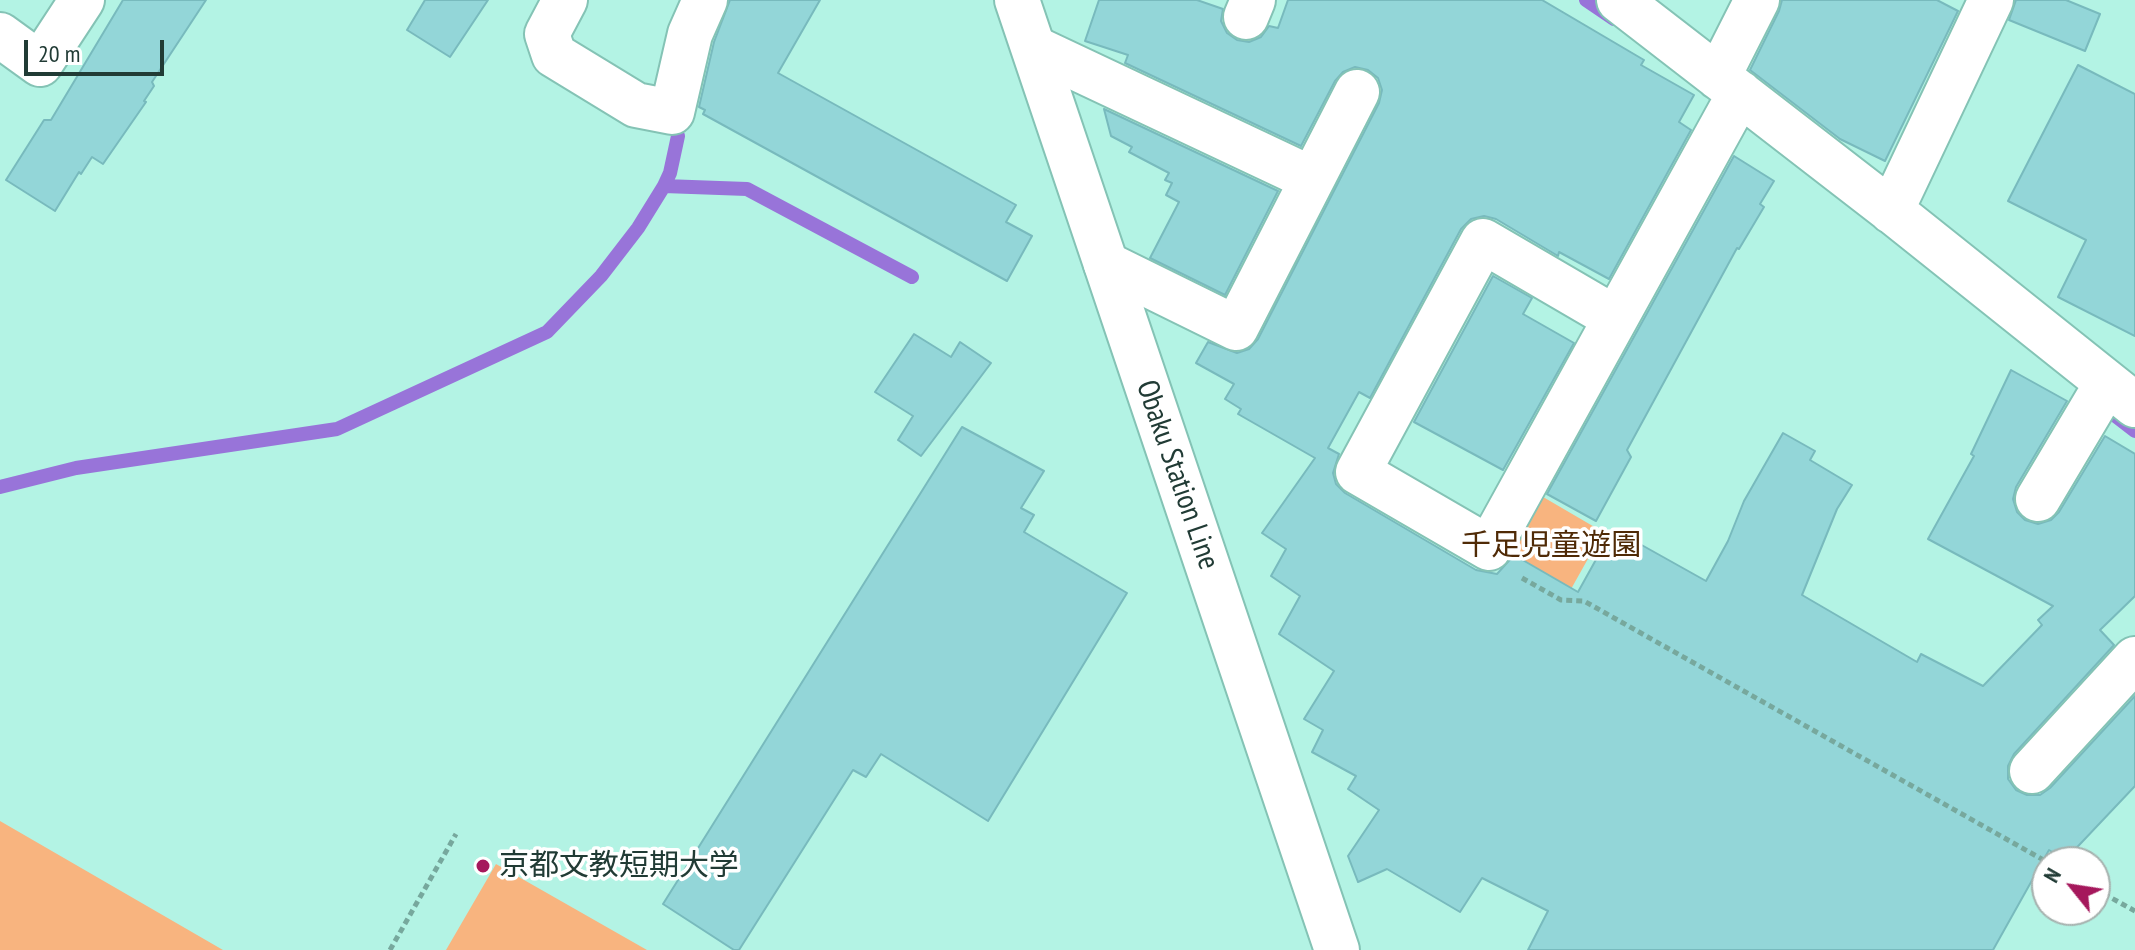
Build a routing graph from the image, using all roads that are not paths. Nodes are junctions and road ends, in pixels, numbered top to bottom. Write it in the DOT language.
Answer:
graph roads {
  1 [pos="82,0"];
  2 [pos="565,0"];
  3 [pos="705,0"];
  4 [pos="1017,0"];
  5 [pos="1619,0"];
  6 [pos="1757,0"];
  7 [pos="1991,0"];
  8 [pos="0,35"];
  9 [pos="1034,48"];
  10 [pos="1732,89"];
  11 [pos="1357,92"];
  12 [pos="1312,179"];
  13 [pos="1891,211"];
  14 [pos="1106,264"];
  15 [pos="1615,318"];
  16 [pos="2116,391"];
  17 [pos="2038,499"];
  18 [pos="2135,659"];
  19 [pos="2032,771"];
  20 [pos="1337,950"];
  1 -- 8 [label="street"];
  2 -- 3 [label="street"];
  4 -- 9 [label="street, Obaku Station Line"];
  5 -- 10 [label="street"];
  6 -- 10 [label="street"];
  7 -- 13 [label="street"];
  9 -- 12 [label="street"];
  9 -- 14 [label="street, Obaku Station Line"];
  10 -- 13 [label="street"];
  10 -- 15 [label="street"];
  11 -- 12 [label="street"];
  12 -- 14 [label="street"];
  13 -- 16 [label="street"];
  14 -- 20 [label="street, Obaku Station Line"];
  15 -- 15 [label="street"];
  16 -- 17 [label="street"];
  18 -- 19 [label="street"];
}
